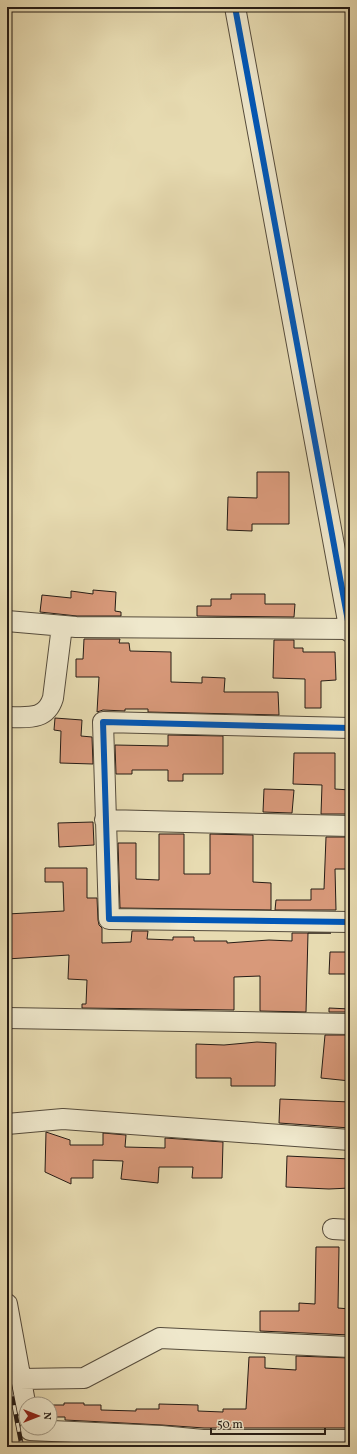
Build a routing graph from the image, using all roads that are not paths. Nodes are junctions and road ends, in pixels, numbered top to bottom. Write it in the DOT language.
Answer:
graph roads {
  1 [pos="235,7"];
  2 [pos="7,621"];
  3 [pos="62,626"];
  4 [pos="350,630"];
  5 [pos="7,717"];
  6 [pos="350,728"];
  7 [pos="105,820"];
  8 [pos="350,826"];
  9 [pos="350,922"];
  10 [pos="7,1018"];
  11 [pos="350,1024"];
  12 [pos="7,1124"];
  13 [pos="350,1140"];
  14 [pos="7,1304"];
  15 [pos="350,1347"];
  16 [pos="20,1379"];
  17 [pos="24,1396"];
  18 [pos="58,1435"];
  19 [pos="350,1440"];
  1 -- 4 [label="street"];
  2 -- 3 [label="street"];
  3 -- 4 [label="street"];
  3 -- 5 [label="street"];
  6 -- 7 [label="street"];
  7 -- 8 [label="street"];
  7 -- 9 [label="street"];
  10 -- 11 [label="street"];
  12 -- 13 [label="street"];
  14 -- 16 [label="street"];
  15 -- 16 [label="street"];
  16 -- 17 [label="street"];
  18 -- 19 [label="street"];
}
